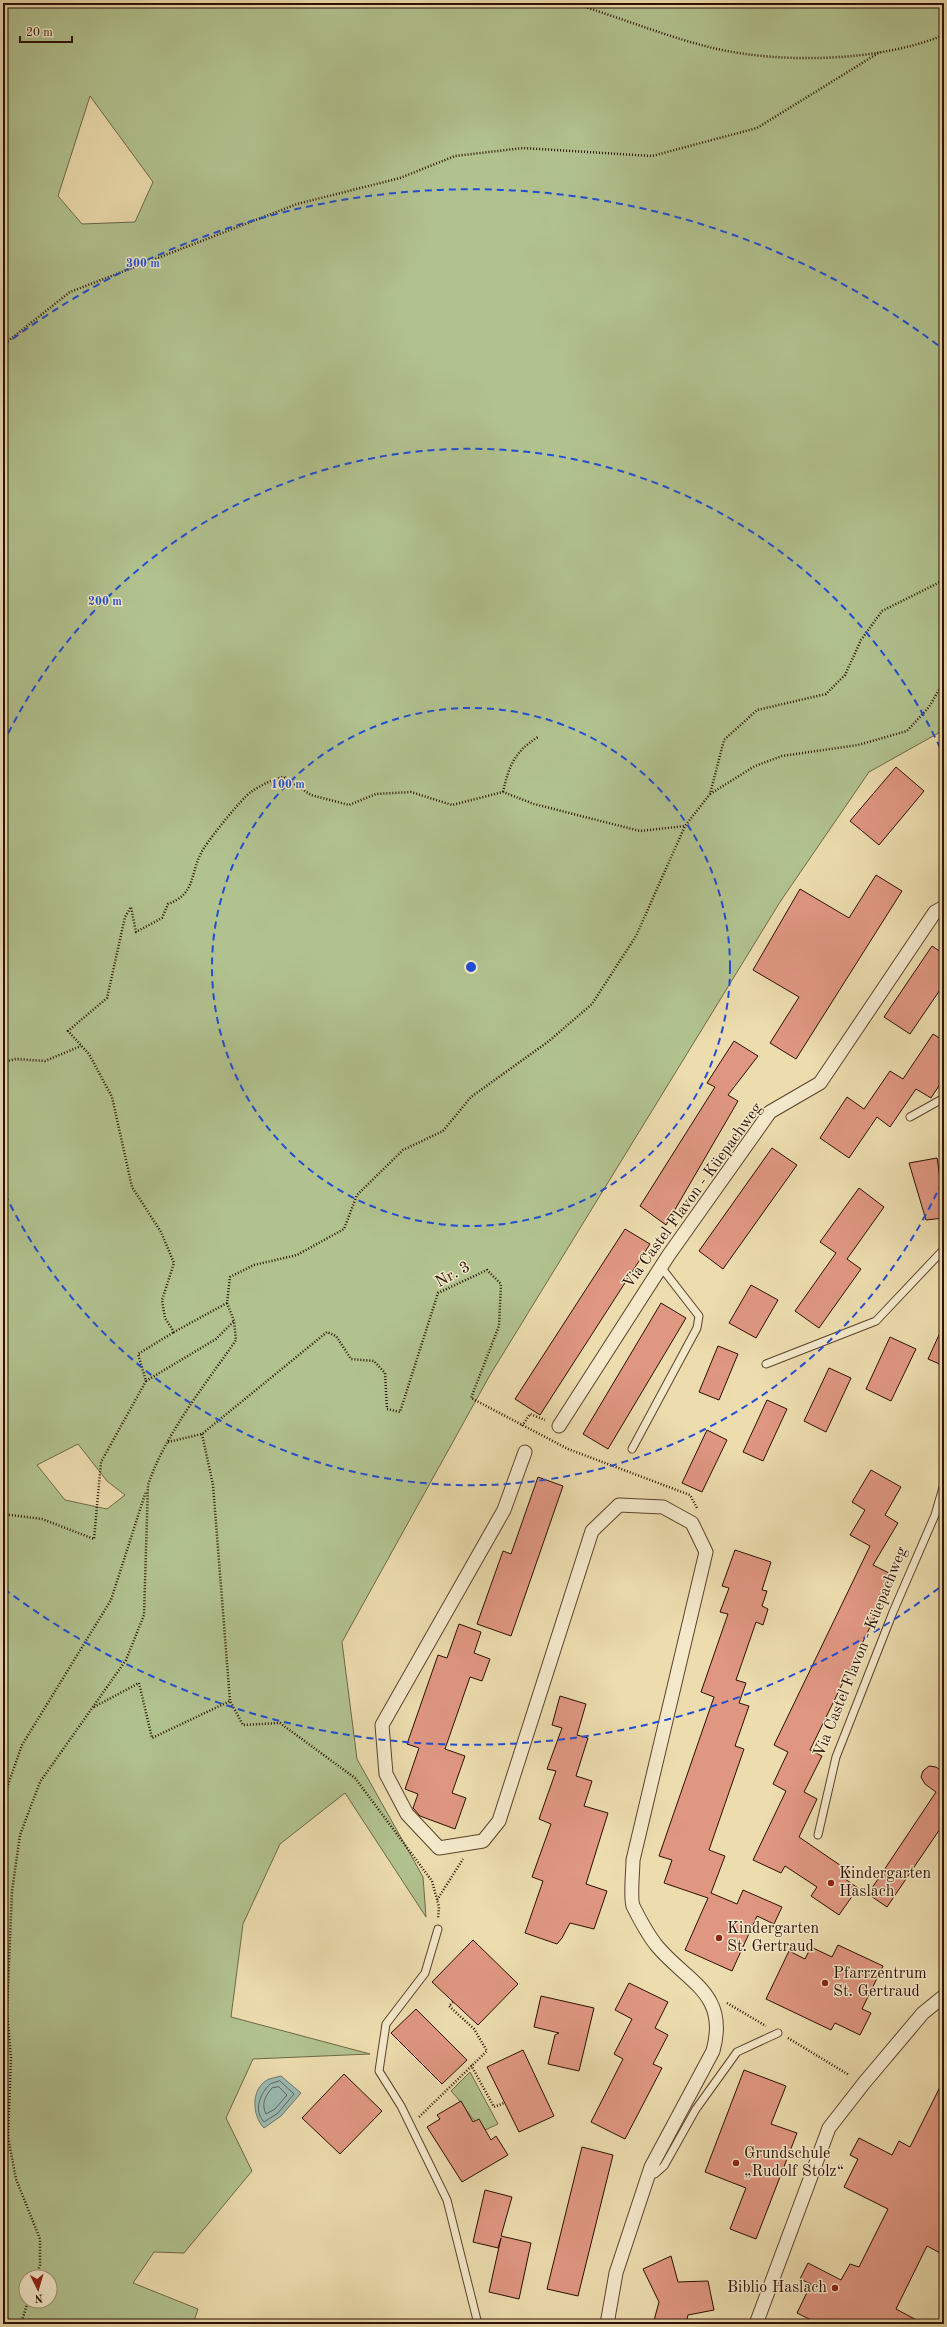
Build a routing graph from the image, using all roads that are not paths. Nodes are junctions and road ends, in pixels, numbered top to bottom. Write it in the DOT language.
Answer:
graph roads {
  1 [pos="944,907"];
  2 [pos="944,1098"];
  3 [pos="910,1117"];
  4 [pos="944,1249"];
  5 [pos="660,1267"];
  6 [pos="766,1364"];
  7 [pos="559,1426"];
  8 [pos="632,1449"];
  9 [pos="525,1452"];
  10 [pos="944,1484"];
  11 [pos="818,1835"];
  12 [pos="438,1929"];
  13 [pos="944,1996"];
  14 [pos="778,2033"];
  15 [pos="650,2173"];
  16 [pos="478,2324"];
  17 [pos="607,2324"];
  18 [pos="756,2324"];
  1 -- 5 [label="street, Via Castel Flavon - Küepachweg"];
  2 -- 3 [label="lane"];
  4 -- 6 [label="lane"];
  5 -- 7 [label="street, Via Castel Flavon - Küepachweg"];
  5 -- 8 [label="lane"];
  9 -- 15 [label="street"];
  10 -- 11 [label="lane, Via Castel Flavon - Küepachweg"];
  12 -- 16 [label="lane"];
  13 -- 18 [label="street"];
  14 -- 15 [label="lane"];
  15 -- 17 [label="street"];
}
